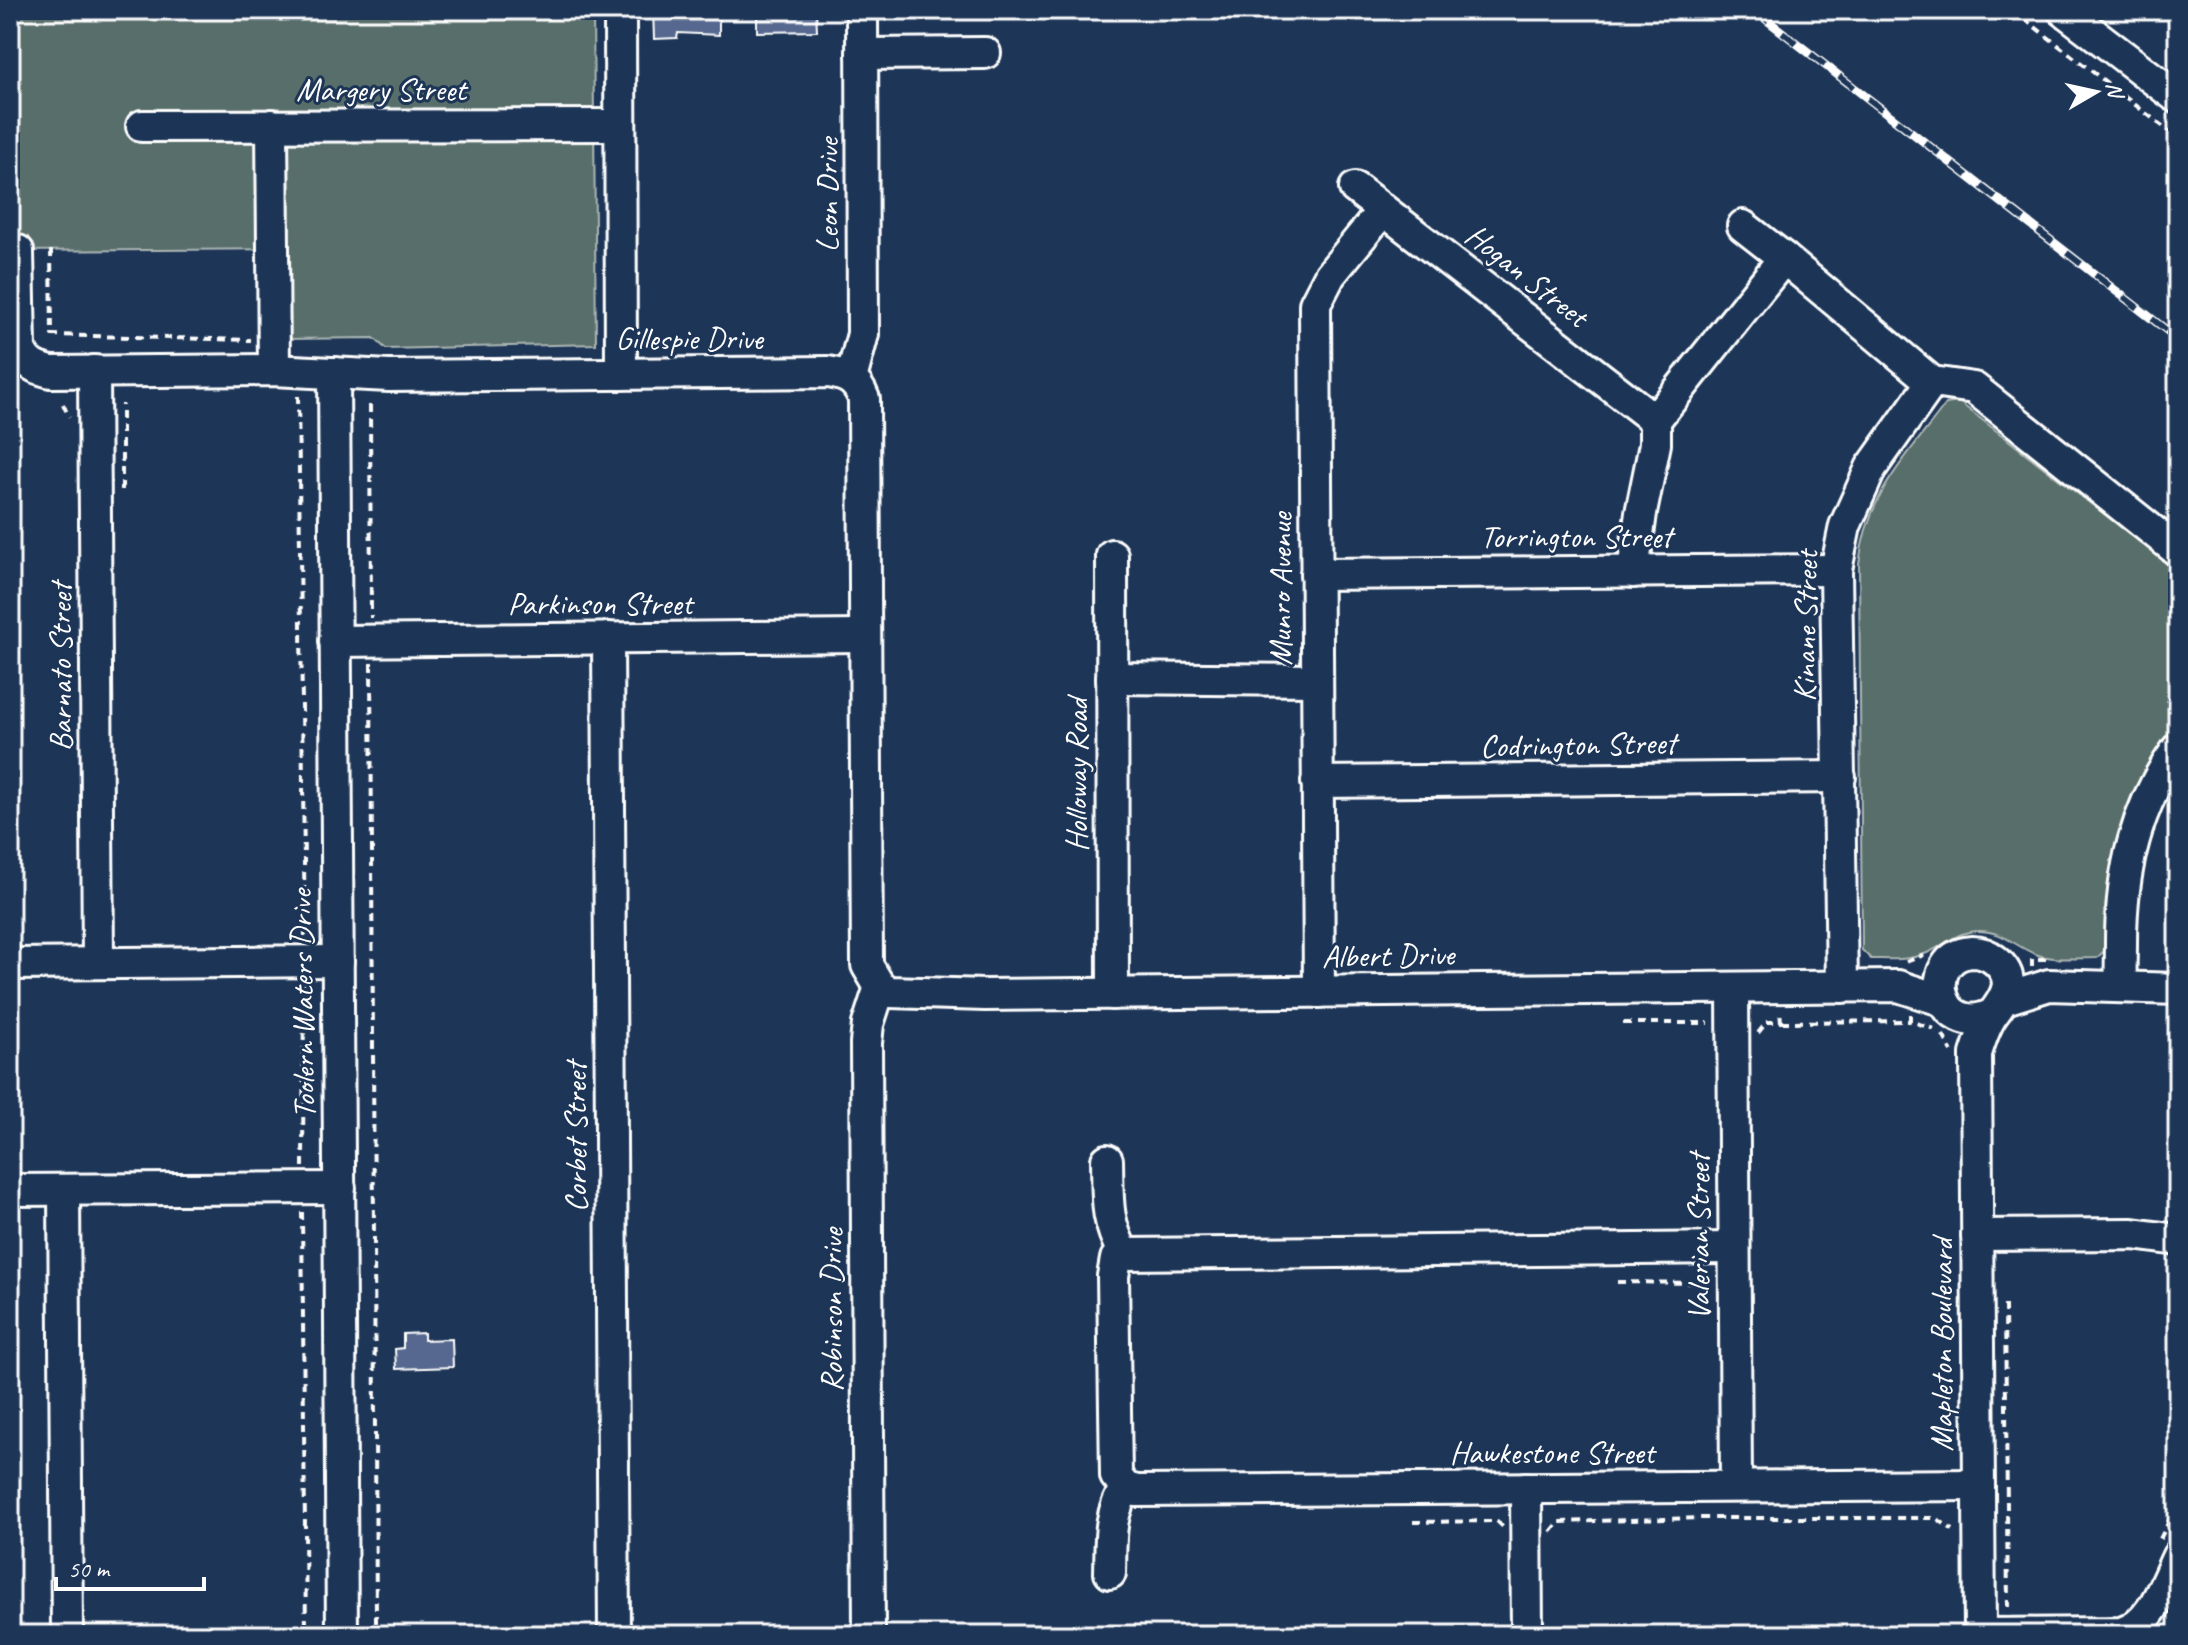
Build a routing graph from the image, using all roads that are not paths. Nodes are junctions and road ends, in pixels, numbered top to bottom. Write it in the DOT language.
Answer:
graph roads {
  1 [pos="620,10"];
  2 [pos="862,10"];
  3 [pos="2063,10"];
  4 [pos="985,53"];
  5 [pos="862,54"];
  6 [pos="2178,97"];
  7 [pos="272,125"];
  8 [pos="620,125"];
  9 [pos="142,126"];
  10 [pos="1355,188"];
  11 [pos="1383,210"];
  12 [pos="1743,226"];
  13 [pos="18,251"];
  14 [pos="1784,258"];
  15 [pos="274,356"];
  16 [pos="17,365"];
  17 [pos="94,371"];
  18 [pos="334,373"];
  19 [pos="621,374"];
  20 [pos="851,379"];
  21 [pos="1932,382"];
  22 [pos="1655,420"];
  23 [pos="2178,551"];
  24 [pos="1112,555"];
  25 [pos="1836,570"];
  26 [pos="1633,572"];
  27 [pos="1316,574"];
  28 [pos="865,636"];
  29 [pos="608,638"];
  30 [pos="335,641"];
  31 [pos="1112,678"];
  32 [pos="1317,680"];
  33 [pos="2178,748"];
  34 [pos="1840,777"];
  35 [pos="1317,782"];
  36 [pos="338,961"];
  37 [pos="98,963"];
  38 [pos="10,964"];
  39 [pos="2002,967"];
  40 [pos="1945,969"];
  41 [pos="2049,985"];
  42 [pos="2121,985"];
  43 [pos="1898,986"];
  44 [pos="880,987"];
  45 [pos="1842,987"];
  46 [pos="1733,988"];
  47 [pos="2178,989"];
  48 [pos="1319,992"];
  49 [pos="1113,994"];
  50 [pos="1950,1008"];
  51 [pos="1976,1037"];
  52 [pos="1107,1160"];
  53 [pos="340,1188"];
  54 [pos="10,1190"];
  55 [pos="64,1190"];
  56 [pos="1977,1235"];
  57 [pos="2178,1240"];
  58 [pos="1734,1248"];
  59 [pos="1124,1254"];
  60 [pos="1979,1485"];
  61 [pos="1736,1486"];
  62 [pos="1126,1488"];
  63 [pos="1526,1488"];
  64 [pos="2168,1551"];
  65 [pos="1110,1573"];
  66 [pos="1989,1634"];
  67 [pos="67,1635"];
  68 [pos="342,1635"];
  69 [pos="614,1635"];
  70 [pos="869,1635"];
  71 [pos="1527,1635"];
  1 -- 8 [label="street"];
  2 -- 5 [label="street, Leon Drive"];
  3 -- 6 [label="street"];
  4 -- 5 [label="street"];
  5 -- 20 [label="street, Leon Drive"];
  7 -- 8 [label="street, Margery Street"];
  7 -- 9 [label="street, Margery Street"];
  7 -- 15 [label="street"];
  8 -- 19 [label="street"];
  10 -- 11 [label="street, Hogan Street"];
  11 -- 22 [label="street, Hogan Street"];
  11 -- 27 [label="street, Munro Avenue"];
  12 -- 14 [label="street"];
  13 -- 16 [label="street, Gillespie Drive"];
  14 -- 21 [label="street"];
  14 -- 22 [label="street"];
  15 -- 17 [label="street, Gillespie Drive"];
  15 -- 18 [label="street, Gillespie Drive"];
  16 -- 17 [label="street, Gillespie Drive"];
  17 -- 37 [label="street, Barnato Street"];
  18 -- 19 [label="street, Gillespie Drive"];
  18 -- 30 [label="street, Toolern Waters Drive"];
  19 -- 20 [label="street, Gillespie Drive"];
  20 -- 28 [label="street"];
  21 -- 23 [label="street"];
  21 -- 25 [label="street, Kinane Street"];
  22 -- 26 [label="street"];
  24 -- 31 [label="street, Holloway Road"];
  25 -- 26 [label="street, Torrington Street"];
  25 -- 34 [label="street, Kinane Street"];
  26 -- 27 [label="street, Torrington Street"];
  27 -- 32 [label="street, Munro Avenue"];
  28 -- 29 [label="street, Parkinson Street"];
  28 -- 44 [label="street"];
  29 -- 30 [label="street, Parkinson Street"];
  29 -- 69 [label="street, Corbet Street"];
  30 -- 36 [label="street, Toolern Waters Drive"];
  31 -- 32 [label="street"];
  31 -- 49 [label="street, Holloway Road"];
  32 -- 35 [label="street, Munro Avenue"];
  33 -- 42 [label="street"];
  34 -- 35 [label="street, Codrington Street"];
  34 -- 45 [label="street, Kinane Street"];
  35 -- 48 [label="street, Munro Avenue"];
  36 -- 37 [label="street"];
  36 -- 53 [label="street, Toolern Waters Drive"];
  37 -- 38 [label="street"];
  39 -- 40 [label="street, Albert Drive"];
  39 -- 41 [label="street"];
  39 -- 51 [label="street"];
  40 -- 43 [label="street, Albert Drive"];
  40 -- 50 [label="street"];
  41 -- 42 [label="street"];
  41 -- 51 [label="street"];
  42 -- 47 [label="street"];
  43 -- 45 [label="street, Albert Drive"];
  43 -- 50 [label="street, Albert Drive"];
  44 -- 49 [label="street, Albert Drive"];
  44 -- 70 [label="street, Robinson Drive"];
  45 -- 46 [label="street, Albert Drive"];
  46 -- 48 [label="street, Albert Drive"];
  46 -- 58 [label="street, Valerian Street"];
  48 -- 49 [label="street, Albert Drive"];
  50 -- 51 [label="street, Mapleton Boulevard"];
  51 -- 56 [label="street, Mapleton Boulevard"];
  52 -- 59 [label="street"];
  53 -- 55 [label="street"];
  53 -- 68 [label="street, Toolern Waters Drive"];
  54 -- 55 [label="street"];
  55 -- 67 [label="street"];
  56 -- 57 [label="street"];
  56 -- 60 [label="street, Mapleton Boulevard"];
  58 -- 59 [label="street"];
  58 -- 61 [label="street, Valerian Street"];
  59 -- 62 [label="street"];
  60 -- 61 [label="street, Hawkestone Street"];
  60 -- 66 [label="street, Mapleton Boulevard"];
  61 -- 63 [label="street, Hawkestone Street"];
  62 -- 63 [label="street, Hawkestone Street"];
  62 -- 65 [label="street"];
  63 -- 71 [label="street"];
  64 -- 66 [label="street"];
}
